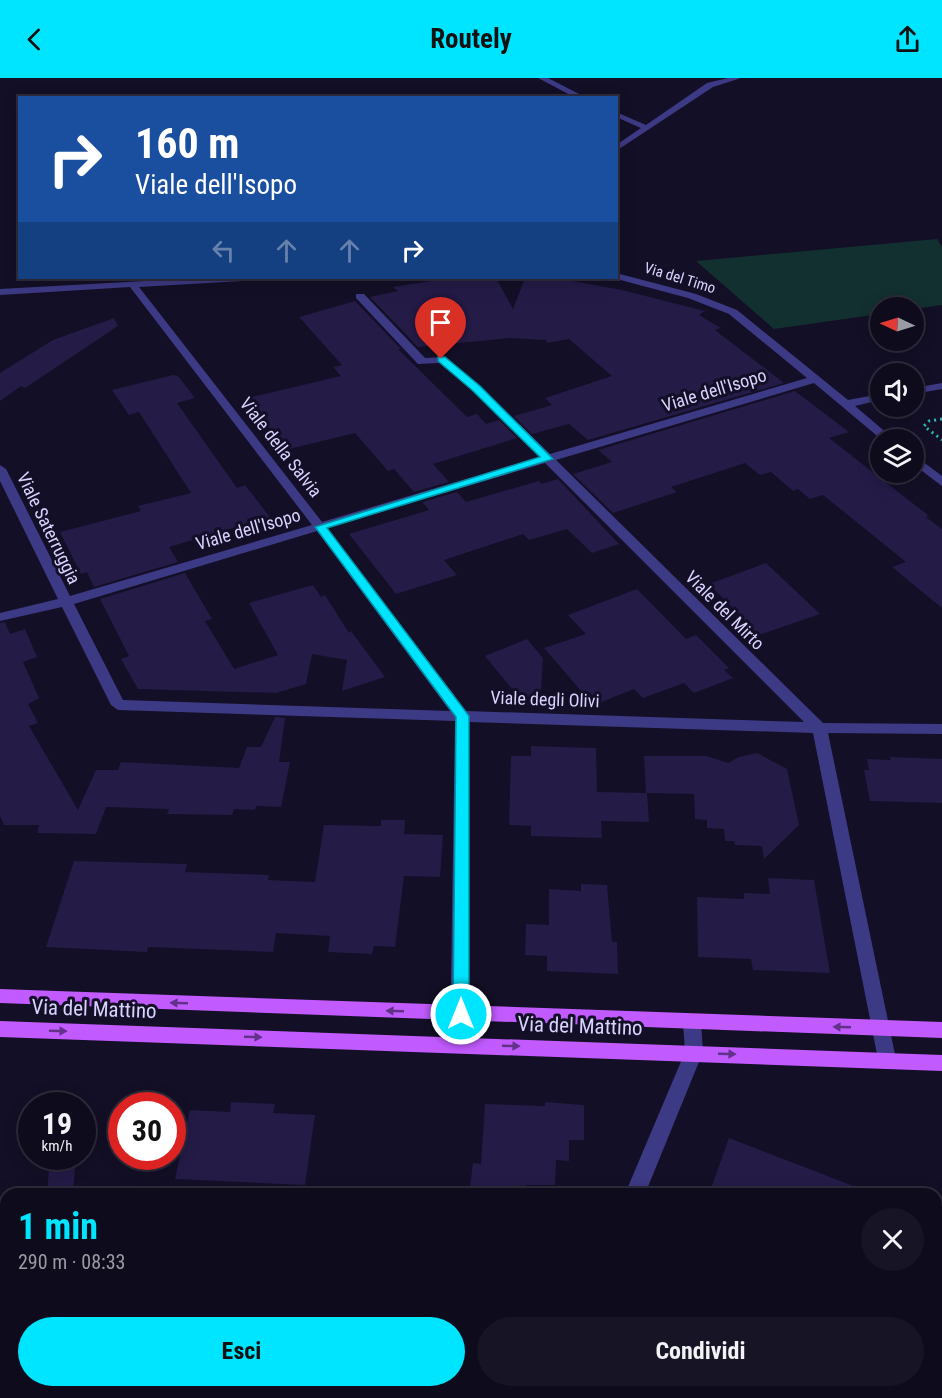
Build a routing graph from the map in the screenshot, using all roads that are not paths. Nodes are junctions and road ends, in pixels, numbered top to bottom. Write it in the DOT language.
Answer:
graph roads {
  1 [pos="542,78"];
  2 [pos="737,78"];
  3 [pos="579,96"];
  4 [pos="618,115"];
  5 [pos="645,127"];
  6 [pos="618,147"];
  7 [pos="618,277"];
  8 [pos="224,279"];
  9 [pos="132,284"];
  10 [pos="0,292"];
  11 [pos="360,296"];
  12 [pos="816,378"];
  13 [pos="942,386"];
  14 [pos="924,389"];
  15 [pos="870,399"];
  16 [pos="846,404"];
  17 [pos="877,429"];
  18 [pos="548,459"];
  19 [pos="924,467"];
  20 [pos="0,469"];
  21 [pos="942,482"];
  22 [pos="320,527"];
  23 [pos="65,602"];
  24 [pos="0,617"];
  25 [pos="462,716"];
  26 [pos="819,728"];
  27 [pos="942,729"];
  28 [pos="0,996"];
  29 [pos="461,1014"];
  30 [pos="692,1022"];
  31 [pos="881,1028"];
  32 [pos="0,1029"];
  33 [pos="942,1030"];
  34 [pos="459,1044"];
  35 [pos="694,1052"];
  36 [pos="887,1059"];
  37 [pos="942,1063"];
  38 [pos="637,1188"];
  1 -- 3 [label="street"];
  2 -- 5 [label="street"];
  4 -- 5 [label="street"];
  5 -- 6 [label="street"];
  7 -- 12 [label="street, Via del Timo"];
  8 -- 9 [label="street"];
  9 -- 10 [label="street"];
  9 -- 22 [label="street, Viale della Salvia"];
  11 -- 18 [label="street, Viale del Mirto"];
  12 -- 16 [label="street, Via del Timo"];
  12 -- 18 [label="street, Viale dell'Isopo"];
  13 -- 14 [label="street"];
  15 -- 16 [label="street"];
  16 -- 17 [label="street, Via del Timo"];
  18 -- 22 [label="street, Viale dell'Isopo"];
  18 -- 26 [label="street, Viale del Mirto"];
  19 -- 21 [label="street"];
  20 -- 23 [label="street, Viale Saterruggia"];
  22 -- 23 [label="street, Viale dell'Isopo"];
  22 -- 25 [label="street, Viale della Salvia"];
  23 -- 24 [label="street, Viale dell'Isopo"];
  23 -- 25 [label="street, Viale degli Olivi"];
  25 -- 26 [label="street, Viale degli Olivi"];
  25 -- 29 [label="street"];
  26 -- 27 [label="street, Viale degli Olivi"];
  26 -- 31 [label="street"];
  29 -- 28 [label="main road, Via del Mattino, one-way"];
  29 -- 30 [label="main road, Via del Mattino"];
  29 -- 34 [label="street"];
  31 -- 30 [label="main road, Via del Mattino, one-way"];
  30 -- 35 [label="street"];
  31 -- 33 [label="main road, Via del Mattino"];
  31 -- 36 [label="street"];
  32 -- 34 [label="main road, Via del Mattino, one-way"];
  34 -- 35 [label="main road, Via del Mattino, one-way"];
  35 -- 36 [label="main road, Via del Mattino, one-way"];
  35 -- 38 [label="street"];
  36 -- 37 [label="main road, Via del Mattino"];
}
